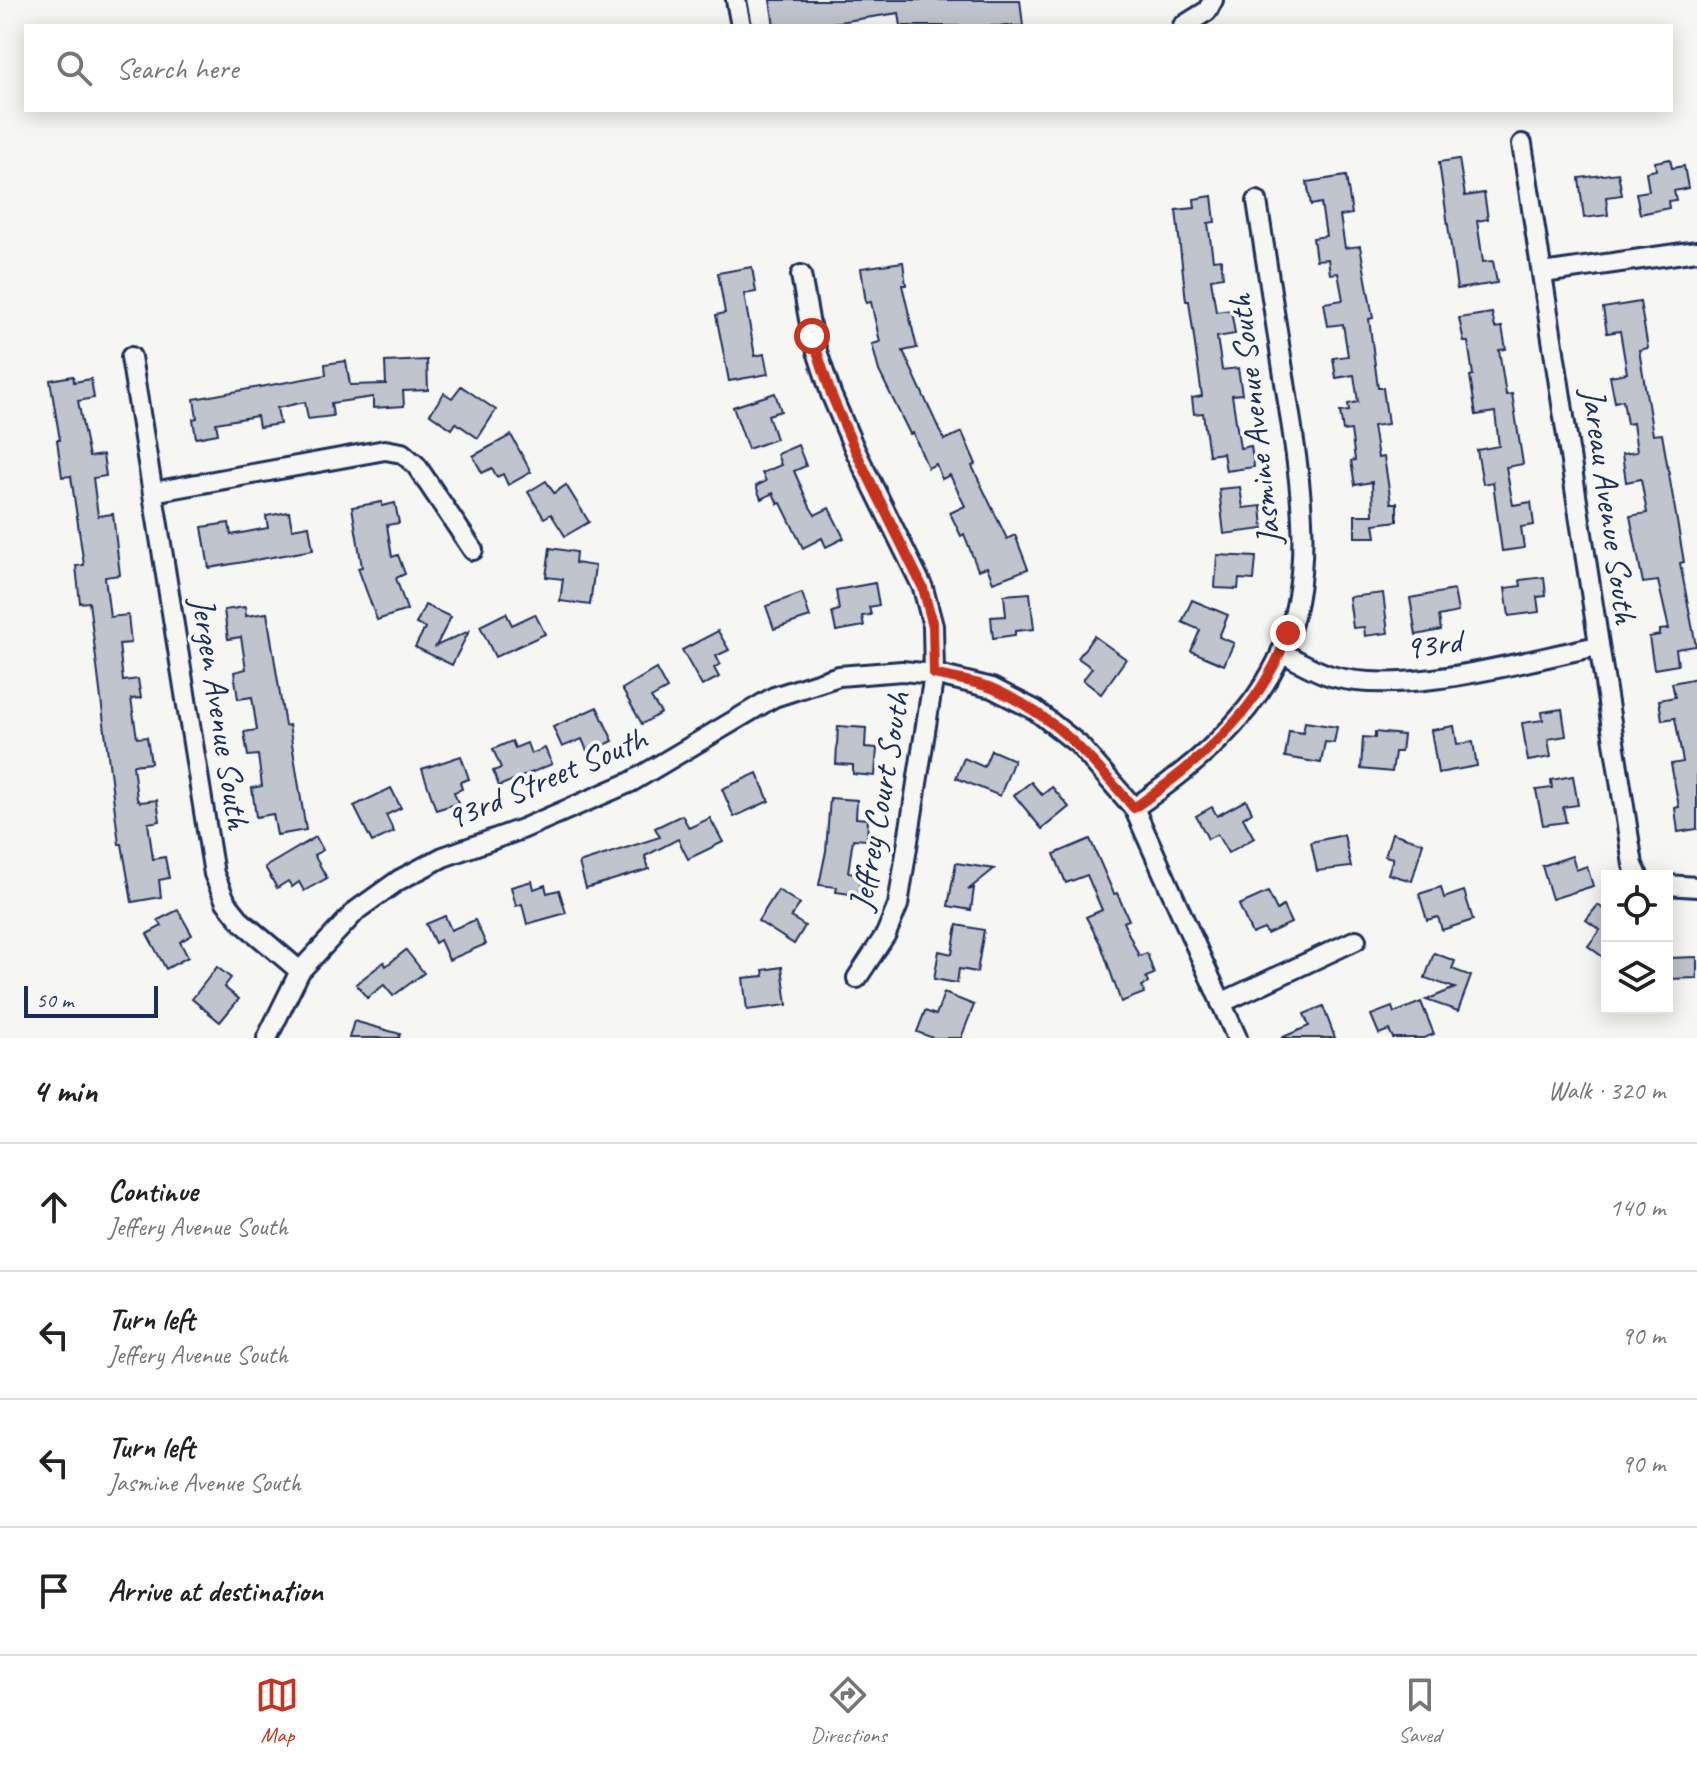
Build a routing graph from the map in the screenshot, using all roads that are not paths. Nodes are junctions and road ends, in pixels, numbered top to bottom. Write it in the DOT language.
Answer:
graph roads {
  1 [pos="736,0"];
  2 [pos="1213,0"];
  3 [pos="741,24"];
  4 [pos="1186,24"];
  5 [pos="1522,144"];
  6 [pos="1257,201"];
  7 [pos="1697,251"];
  8 [pos="1543,273"];
  9 [pos="801,275"];
  10 [pos="131,357"];
  11 [pos="153,492"];
  12 [pos="473,550"];
  13 [pos="1598,646"];
  14 [pos="1281,652"];
  15 [pos="934,674"];
  16 [pos="1134,808"];
  17 [pos="1635,870"];
  18 [pos="1673,885"];
  19 [pos="1697,887"];
  20 [pos="1356,940"];
  21 [pos="300,971"];
  22 [pos="857,978"];
  23 [pos="1221,1003"];
  24 [pos="267,1038"];
  25 [pos="1237,1038"];
  1 -- 3 [label="street"];
  2 -- 4 [label="street"];
  5 -- 8 [label="street, Jareau Avenue South"];
  6 -- 14 [label="street, Jasmine Avenue South"];
  7 -- 8 [label="street"];
  8 -- 13 [label="street, Jareau Avenue South"];
  9 -- 15 [label="street, Jeffrey Court South"];
  10 -- 11 [label="street, Jergen Avenue South"];
  11 -- 12 [label="street"];
  11 -- 21 [label="street, Jergen Avenue South"];
  13 -- 14 [label="street, 93rd"];
  13 -- 17 [label="street, Jareau Avenue South"];
  14 -- 16 [label="street, Jasmine Avenue South"];
  15 -- 16 [label="street, 93rd Street South"];
  15 -- 21 [label="street, 93rd Street South"];
  15 -- 22 [label="street, Jeffrey Court South"];
  16 -- 23 [label="street, 93rd Street South"];
  18 -- 19 [label="street"];
  20 -- 23 [label="street"];
  21 -- 24 [label="street"];
  23 -- 25 [label="street, 93rd Street South"];
}
